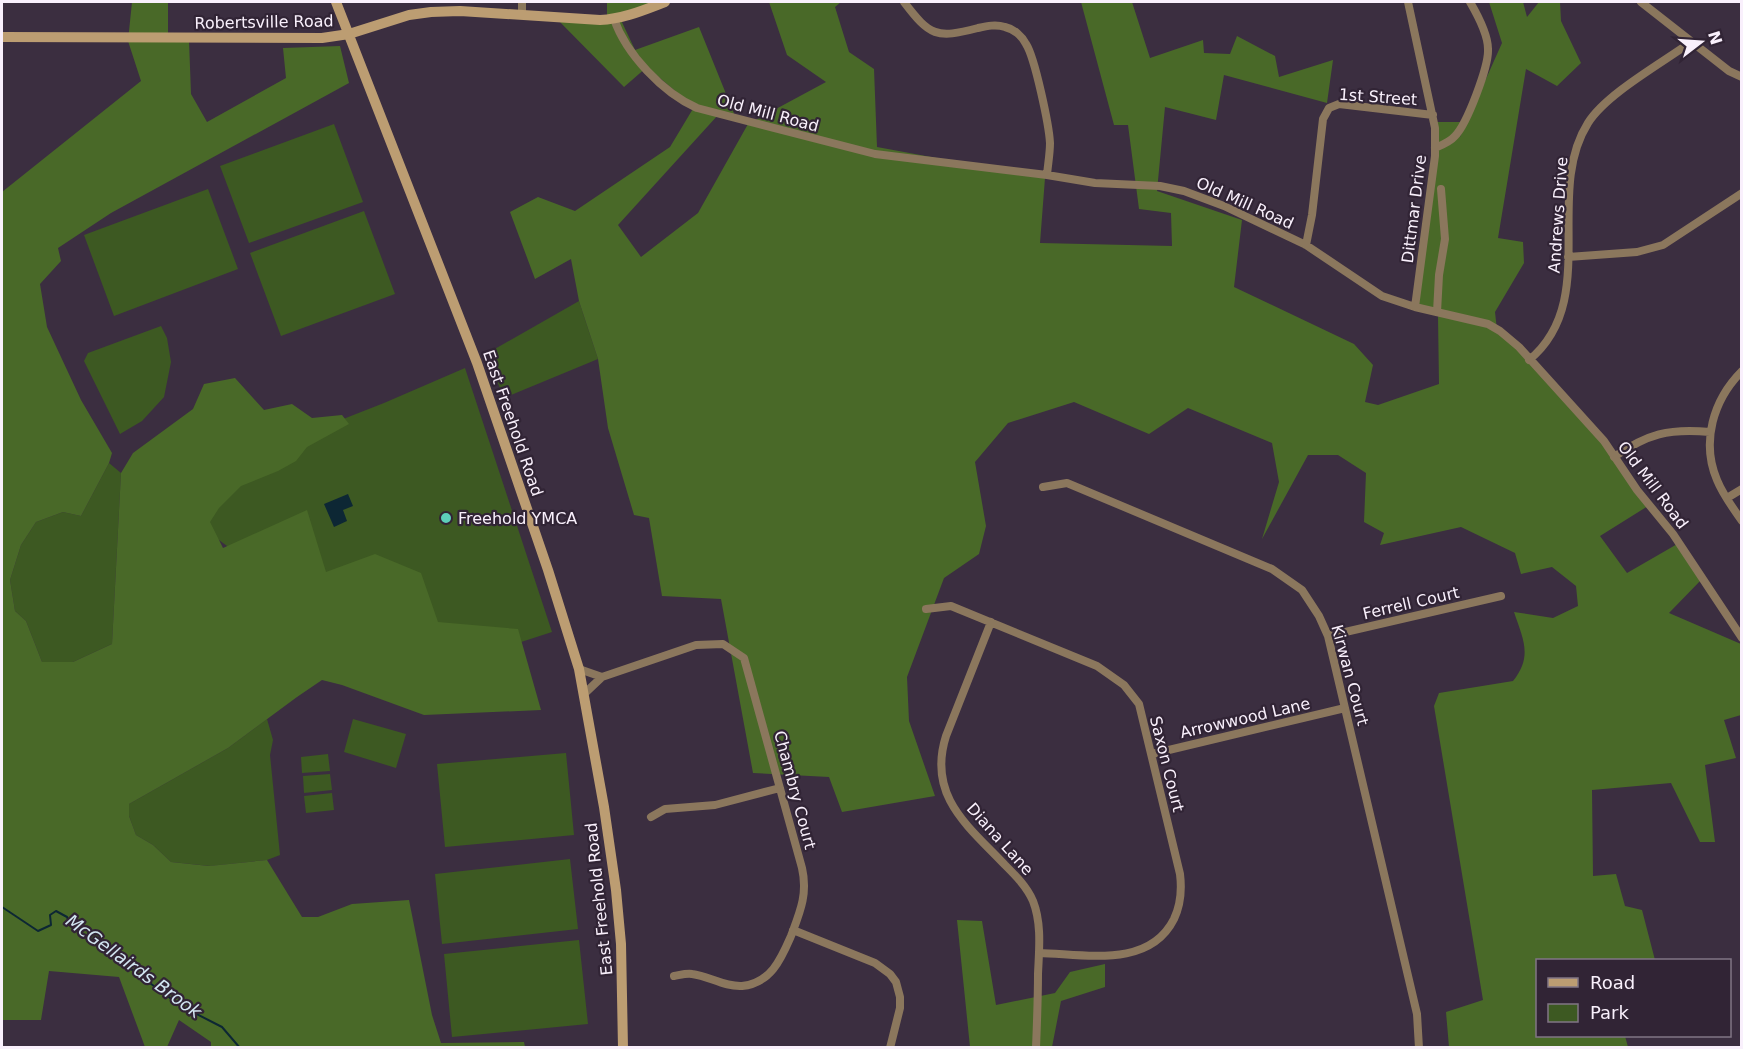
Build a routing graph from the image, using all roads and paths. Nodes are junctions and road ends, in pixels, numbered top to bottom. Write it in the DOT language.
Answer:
graph roads {
  1 [pos="336,2"];
  2 [pos="522,2"];
  3 [pos="665,2"];
  4 [pos="904,2"];
  5 [pos="1408,2"];
  6 [pos="1470,2"];
  7 [pos="1641,2"];
  8 [pos="522,15"];
  9 [pos="614,19"];
  10 [pos="349,34"];
  11 [pos="2,37"];
  12 [pos="1691,42"];
  13 [pos="1742,77"];
  14 [pos="1433,115"];
  15 [pos="1435,148"];
  16 [pos="1047,175"];
  17 [pos="1441,189"];
  18 [pos="1742,193"];
  19 [pos="1305,245"];
  20 [pos="1568,257"];
  21 [pos="1415,307"];
  22 [pos="1437,312"];
  23 [pos="1530,360"];
  24 [pos="1742,371"];
  25 [pos="1710,432"];
  26 [pos="1614,457"];
  27 [pos="1043,487"];
  28 [pos="1742,489"];
  29 [pos="1727,498"];
  30 [pos="1742,521"];
  31 [pos="1501,596"];
  32 [pos="926,609"];
  33 [pos="991,621"];
  34 [pos="1328,636"];
  35 [pos="1742,638"];
  36 [pos="579,669"];
  37 [pos="602,677"];
  38 [pos="584,694"];
  39 [pos="1345,708"];
  40 [pos="1152,754"];
  41 [pos="780,788"];
  42 [pos="651,817"];
  43 [pos="793,930"];
  44 [pos="1039,953"];
  45 [pos="674,976"];
  46 [pos="623,1047"];
  47 [pos="890,1047"];
  48 [pos="1036,1047"];
  49 [pos="1419,1047"];
  1 -- 10 [label="main road, East Freehold Road"];
  2 -- 8 [label="street"];
  3 -- 9 [label="main road, Robertsville Road"];
  4 -- 16 [label="street"];
  5 -- 14 [label="street, Dittmar Drive"];
  6 -- 15 [label="street"];
  7 -- 12 [label="street"];
  8 -- 9 [label="main road, Robertsville Road"];
  8 -- 10 [label="main road, Robertsville Road"];
  9 -- 16 [label="street, Old Mill Road"];
  10 -- 11 [label="main road, Robertsville Road"];
  10 -- 36 [label="main road, East Freehold Road"];
  12 -- 13 [label="street"];
  12 -- 20 [label="street, Andrews Drive"];
  14 -- 15 [label="street, Dittmar Drive"];
  14 -- 19 [label="street, 1st Street"];
  15 -- 21 [label="street, Dittmar Drive"];
  16 -- 19 [label="street, Old Mill Road"];
  17 -- 22 [label="street"];
  18 -- 20 [label="street"];
  19 -- 21 [label="street, Old Mill Road"];
  20 -- 23 [label="street, Andrews Drive"];
  21 -- 22 [label="street, Old Mill Road"];
  22 -- 23 [label="street, Old Mill Road"];
  23 -- 26 [label="street, Old Mill Road"];
  24 -- 25 [label="street"];
  25 -- 26 [label="street"];
  25 -- 29 [label="street"];
  26 -- 35 [label="street, Old Mill Road"];
  27 -- 34 [label="street, Kirwan Court"];
  28 -- 29 [label="street"];
  29 -- 30 [label="street"];
  31 -- 34 [label="street, Ferrell Court"];
  32 -- 33 [label="street, Saxon Court"];
  33 -- 40 [label="street, Saxon Court"];
  33 -- 44 [label="street, Diana Lane"];
  34 -- 39 [label="street, Kirwan Court"];
  36 -- 37 [label="street"];
  36 -- 38 [label="main road, East Freehold Road"];
  37 -- 38 [label="street, Chambry Court"];
  37 -- 41 [label="street, Chambry Court"];
  38 -- 46 [label="main road, East Freehold Road"];
  39 -- 40 [label="street, Arrowwood Lane"];
  39 -- 49 [label="street, Kirwan Court"];
  40 -- 44 [label="street, Saxon Court"];
  41 -- 42 [label="street"];
  41 -- 43 [label="street, Chambry Court"];
  43 -- 45 [label="street, Chambry Court"];
  43 -- 47 [label="street"];
  44 -- 48 [label="street, Diana Lane"];
}
